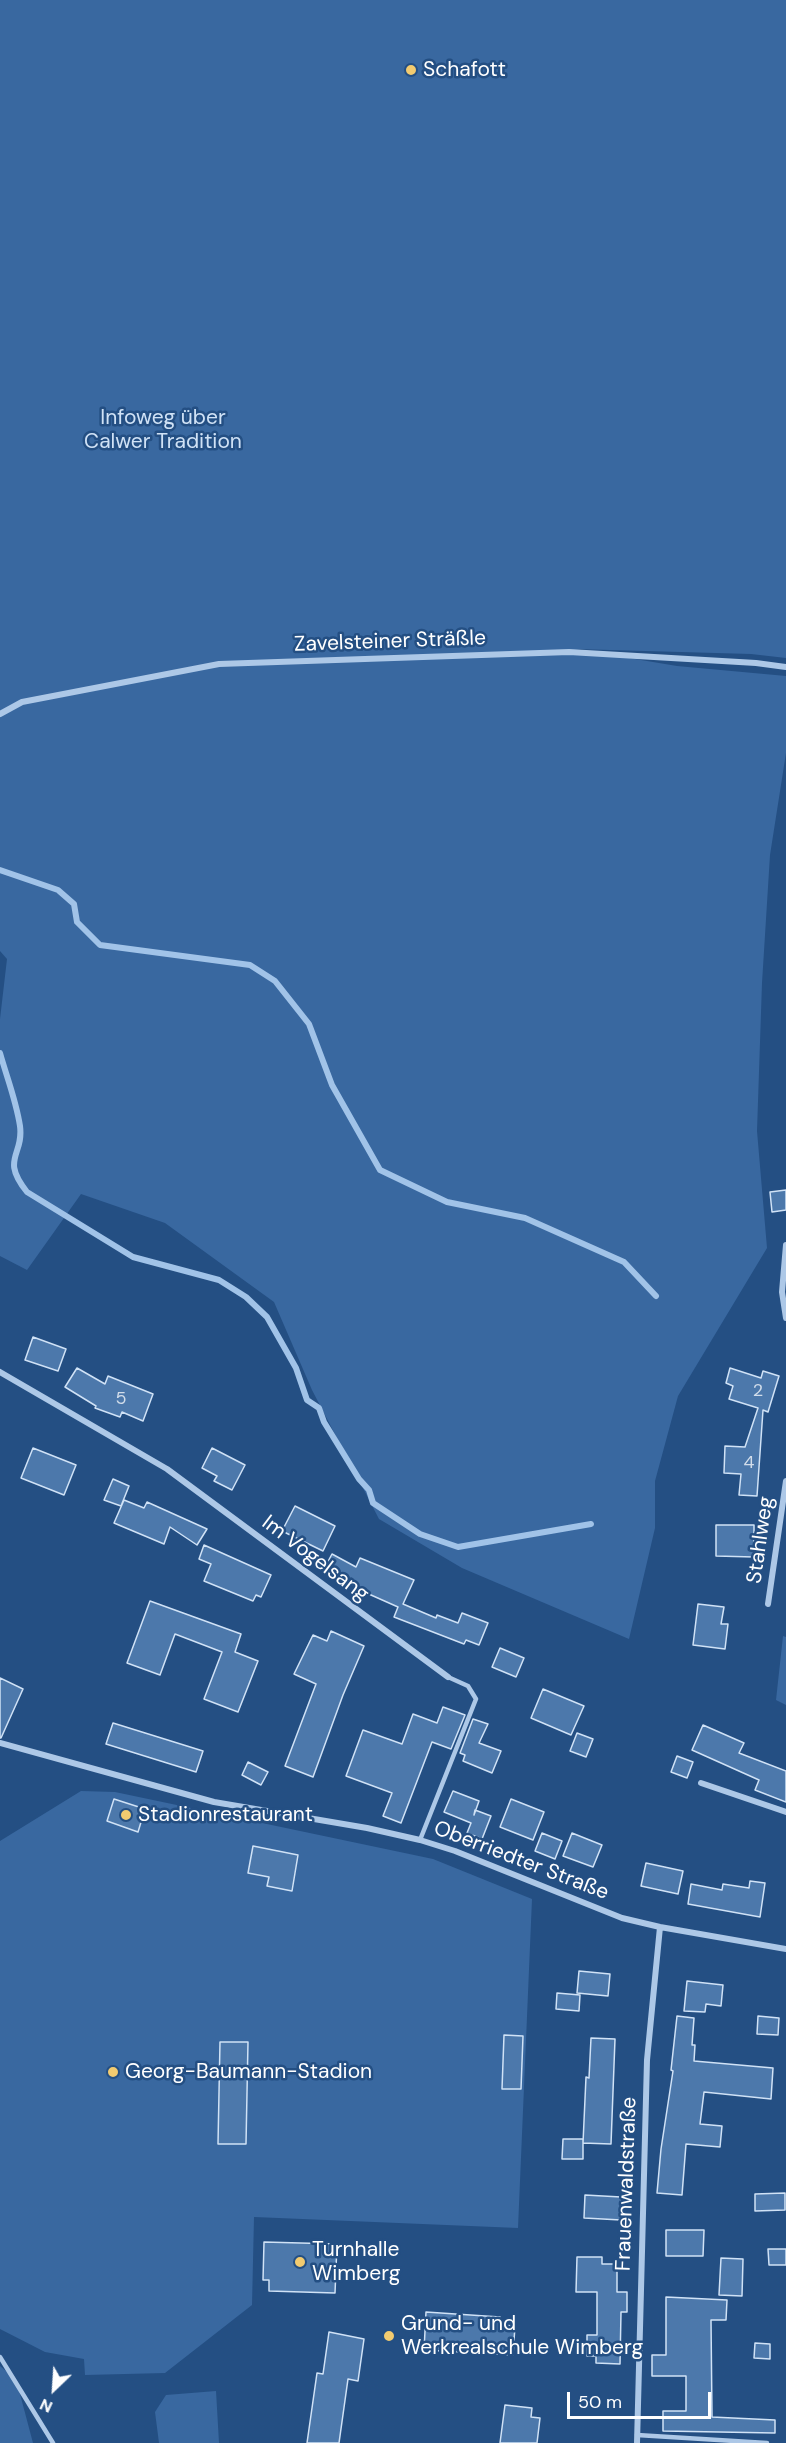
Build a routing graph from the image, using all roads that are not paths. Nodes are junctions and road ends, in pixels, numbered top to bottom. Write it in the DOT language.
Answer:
graph roads {
  1 [pos="786,667"];
  2 [pos="0,714"];
  3 [pos="786,1245"];
  4 [pos="786,1318"];
  5 [pos="0,1372"];
  6 [pos="786,1481"];
  7 [pos="768,1604"];
  8 [pos="448,1677"];
  9 [pos="0,1743"];
  10 [pos="701,1783"];
  11 [pos="786,1812"];
  12 [pos="420,1840"];
  13 [pos="660,1927"];
  14 [pos="786,1950"];
  15 [pos="0,2357"];
  16 [pos="637,2435"];
  17 [pos="53,2443"];
  18 [pos="636,2443"];
  19 [pos="767,2443"];
  1 -- 2 [label="street, Zavelsteiner Sträßle"];
  3 -- 4 [label="street"];
  5 -- 8 [label="street, Im Vogelsang"];
  6 -- 7 [label="street, Stahlweg"];
  8 -- 12 [label="lane, Im Vogelsang"];
  9 -- 12 [label="street, Oberriedter Straße"];
  10 -- 11 [label="street"];
  12 -- 13 [label="street, Oberriedter Straße"];
  13 -- 14 [label="street, Oberriedter Straße"];
  13 -- 16 [label="street, Frauenwaldstraße"];
  15 -- 17 [label="lane"];
  16 -- 18 [label="street, Frauenwaldstraße"];
  16 -- 19 [label="lane"];
}
